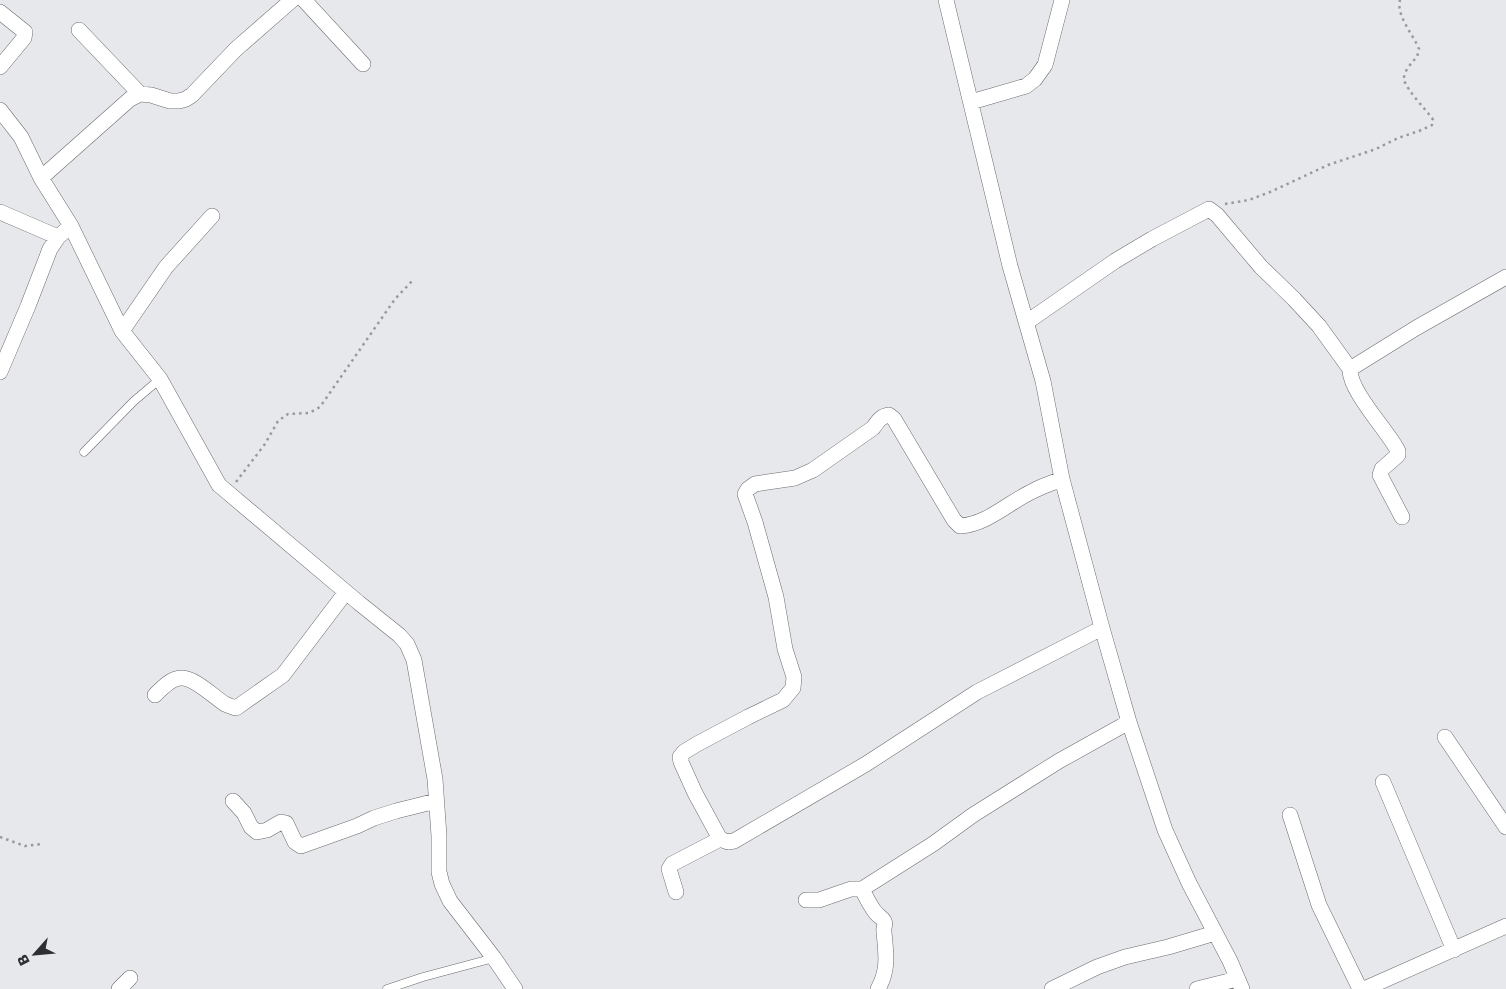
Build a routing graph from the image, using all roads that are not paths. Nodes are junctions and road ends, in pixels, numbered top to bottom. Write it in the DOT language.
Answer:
graph roads {
  1 [pos="292,0"];
  2 [pos="304,0"];
  3 [pos="946,0"];
  4 [pos="1062,0"];
  5 [pos="0,12"];
  6 [pos="79,30"];
  7 [pos="363,64"];
  8 [pos="0,67"];
  9 [pos="140,94"];
  10 [pos="970,102"];
  11 [pos="0,110"];
  12 [pos="41,178"];
  13 [pos="0,212"];
  14 [pos="212,216"];
  15 [pos="71,226"];
  16 [pos="58,237"];
  17 [pos="1506,277"];
  18 [pos="1027,322"];
  19 [pos="122,331"];
  20 [pos="1350,369"];
  21 [pos="0,372"];
  22 [pos="160,379"];
  23 [pos="84,452"];
  24 [pos="1062,479"];
  25 [pos="1402,517"];
  26 [pos="346,592"];
  27 [pos="1102,628"];
  28 [pos="154,695"];
  29 [pos="1129,722"];
  30 [pos="1445,737"];
  31 [pos="1383,782"];
  32 [pos="233,801"];
  33 [pos="436,801"];
  34 [pos="1290,815"];
  35 [pos="1506,826"];
  36 [pos="720,839"];
  37 [pos="862,889"];
  38 [pos="676,892"];
  39 [pos="806,900"];
  40 [pos="1506,926"];
  41 [pos="1215,933"];
  42 [pos="1454,950"];
  43 [pos="494,958"];
  44 [pos="130,978"];
  45 [pos="1240,984"];
  46 [pos="118,989"];
  47 [pos="387,989"];
  48 [pos="515,989"];
  49 [pos="878,989"];
  50 [pos="1052,989"];
  51 [pos="1197,989"];
  52 [pos="1360,989"];
  53 [pos="1364,989"];
  1 -- 9 [label="street"];
  2 -- 7 [label="street"];
  3 -- 10 [label="street"];
  4 -- 10 [label="street"];
  5 -- 8 [label="street"];
  6 -- 9 [label="street"];
  9 -- 12 [label="street"];
  10 -- 18 [label="street"];
  11 -- 12 [label="street"];
  12 -- 15 [label="street"];
  13 -- 16 [label="street"];
  14 -- 19 [label="street"];
  15 -- 16 [label="street"];
  15 -- 19 [label="street"];
  16 -- 21 [label="street"];
  17 -- 20 [label="street"];
  18 -- 20 [label="street"];
  18 -- 24 [label="street"];
  19 -- 22 [label="street"];
  20 -- 25 [label="street"];
  22 -- 23 [label="lane"];
  22 -- 26 [label="street"];
  24 -- 27 [label="street"];
  24 -- 36 [label="street"];
  26 -- 28 [label="street"];
  26 -- 33 [label="street"];
  27 -- 29 [label="street"];
  27 -- 36 [label="street"];
  29 -- 37 [label="street"];
  29 -- 41 [label="street"];
  30 -- 35 [label="street"];
  31 -- 42 [label="street"];
  32 -- 33 [label="street"];
  33 -- 43 [label="street"];
  34 -- 52 [label="street"];
  36 -- 38 [label="street"];
  37 -- 39 [label="street"];
  37 -- 49 [label="street"];
  40 -- 42 [label="street"];
  41 -- 45 [label="street"];
  41 -- 50 [label="street"];
  42 -- 53 [label="street"];
  43 -- 47 [label="lane"];
  43 -- 48 [label="street"];
  44 -- 46 [label="street"];
  45 -- 51 [label="street"];
}
